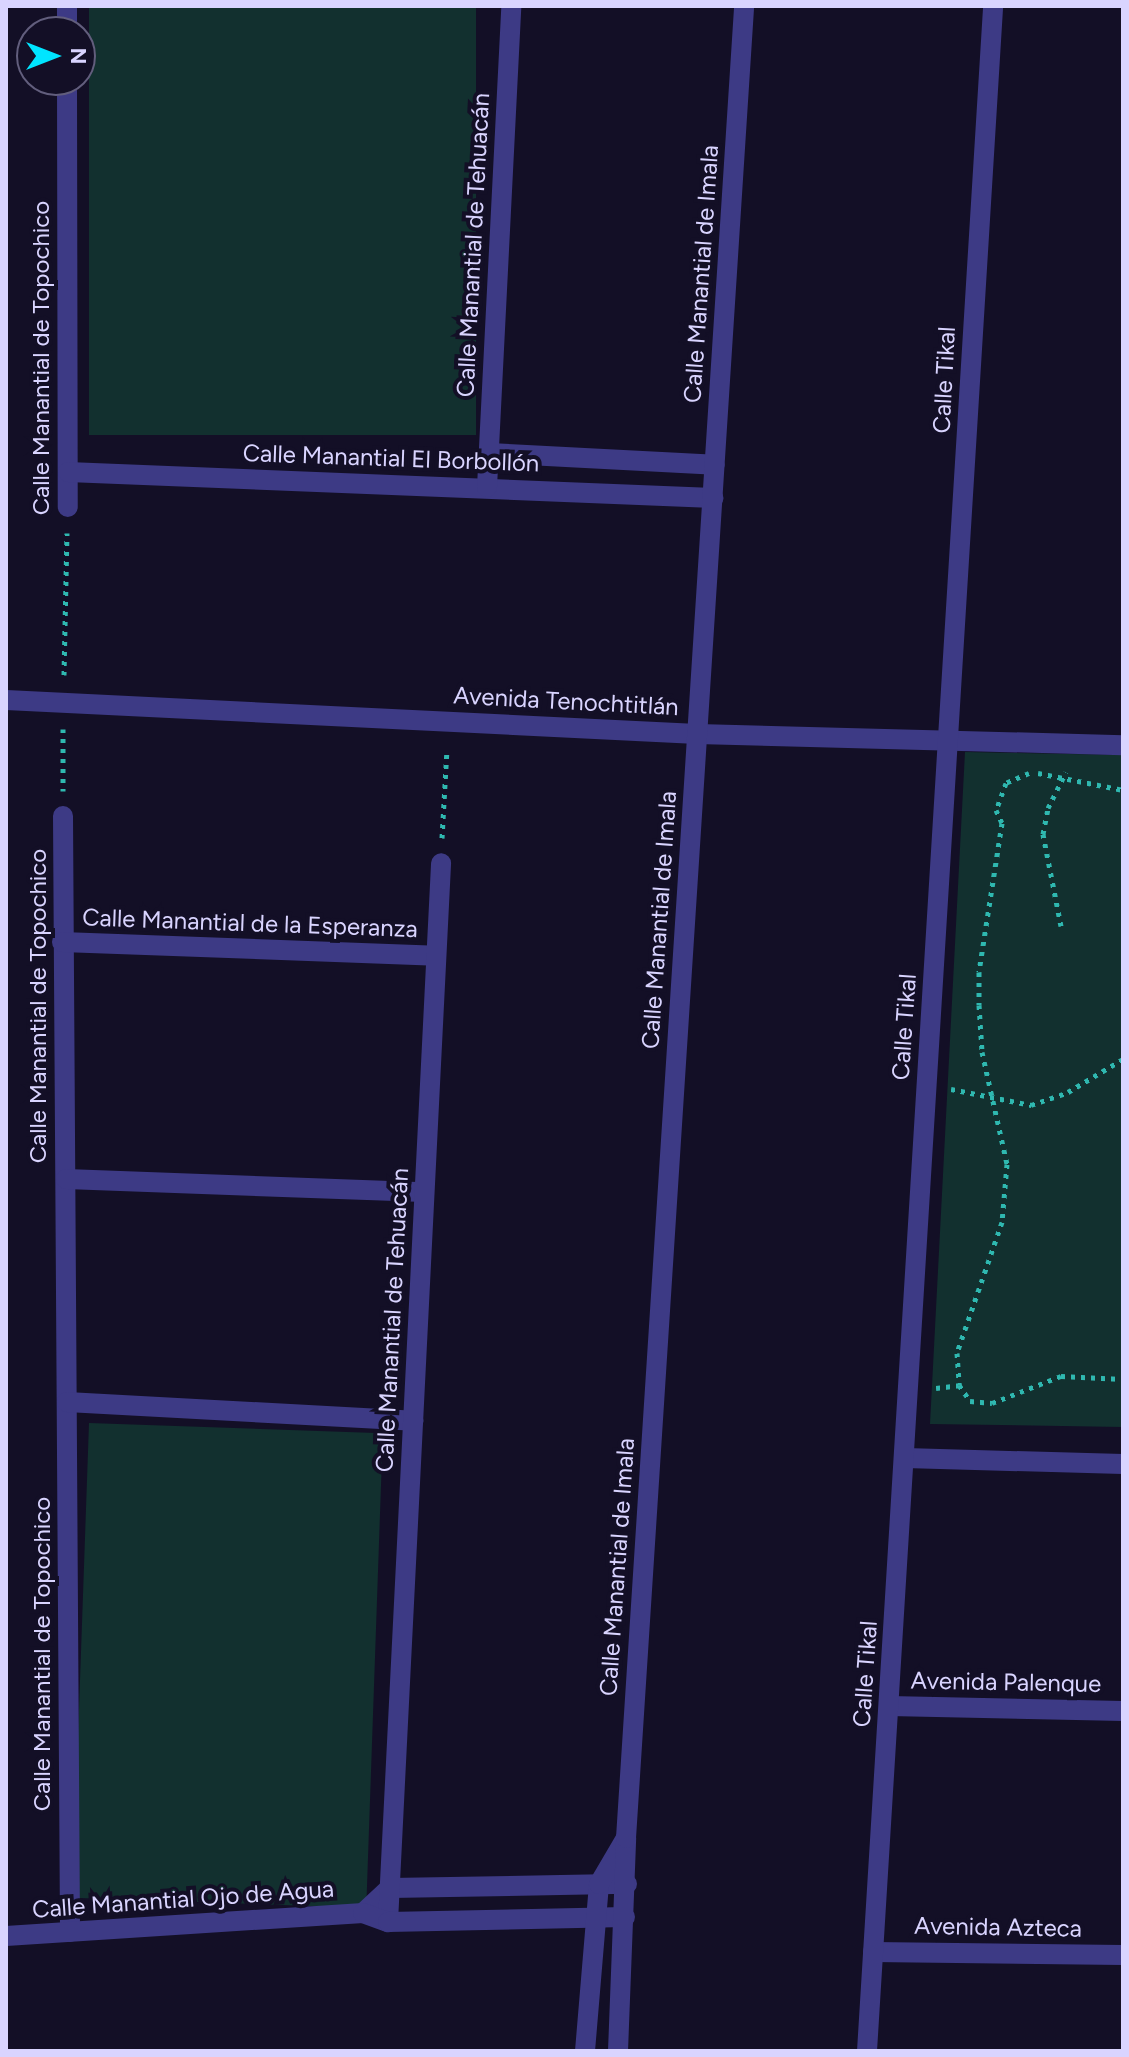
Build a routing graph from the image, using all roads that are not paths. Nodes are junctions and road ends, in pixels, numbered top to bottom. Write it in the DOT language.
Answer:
graph roads {
  1 [pos="511,6"];
  2 [pos="744,6"];
  3 [pos="993,6"];
  4 [pos="67,96"];
  5 [pos="489,453"];
  6 [pos="715,465"];
  7 [pos="68,472"];
  8 [pos="487,487"];
  9 [pos="713,498"];
  10 [pos="68,507"];
  11 [pos="6,700"];
  12 [pos="697,734"];
  13 [pos="948,744"];
  14 [pos="1123,745"];
  15 [pos="63,816"];
  16 [pos="441,863"];
  17 [pos="62,942"];
  18 [pos="436,956"];
  19 [pos="66,1179"];
  20 [pos="424,1192"];
  21 [pos="67,1402"];
  22 [pos="413,1421"];
  23 [pos="905,1458"];
  24 [pos="1123,1464"];
  25 [pos="889,1706"];
  26 [pos="1123,1711"];
  27 [pos="626,1838"];
  28 [pos="599,1884"];
  29 [pos="627,1884"];
  30 [pos="390,1888"];
  31 [pos="363,1913"];
  32 [pos="625,1917"];
  33 [pos="595,1918"];
  34 [pos="388,1922"];
  35 [pos="70,1932"];
  36 [pos="6,1936"];
  37 [pos="873,1952"];
  38 [pos="1123,1955"];
  39 [pos="585,2051"];
  40 [pos="618,2051"];
  41 [pos="867,2051"];
  1 -- 5 [label="street, Calle Manantial de Tehuacán"];
  2 -- 6 [label="street, Calle Manantial de Imala"];
  3 -- 13 [label="street, Calle Tikal"];
  4 -- 7 [label="street, Calle Manantial de Topochico"];
  5 -- 6 [label="street, Calle Manantial El Borbollón"];
  5 -- 8 [label="street, Calle Manantial de Tehuacán"];
  6 -- 9 [label="street, Calle Manantial de Imala"];
  7 -- 8 [label="street, Calle Manantial El Borbollón"];
  7 -- 10 [label="street, Calle Manantial de Topochico"];
  8 -- 9 [label="street, Calle Manantial El Borbollón"];
  9 -- 12 [label="street, Calle Manantial de Imala"];
  11 -- 12 [label="street, Avenida Tenochtitlán"];
  12 -- 13 [label="street, Avenida Tenochtitlán"];
  12 -- 27 [label="street, Calle Manantial de Imala"];
  13 -- 14 [label="street, Avenida Tenochtitlán"];
  13 -- 23 [label="street, Calle Tikal"];
  15 -- 17 [label="street, Calle Manantial de Topochico"];
  16 -- 18 [label="street, Calle Manantial de Tehuacán"];
  17 -- 18 [label="street, Calle Manantial de la Esperanza"];
  17 -- 19 [label="street, Calle Manantial de Topochico"];
  18 -- 20 [label="street, Calle Manantial de Tehuacán"];
  19 -- 20 [label="street"];
  19 -- 21 [label="street, Calle Manantial de Topochico"];
  20 -- 22 [label="street, Calle Manantial de Tehuacán"];
  21 -- 22 [label="street"];
  21 -- 35 [label="street, Calle Manantial de Topochico"];
  22 -- 30 [label="street, Calle Manantial de Tehuacán"];
  23 -- 24 [label="street"];
  23 -- 25 [label="street, Calle Tikal"];
  25 -- 26 [label="street, Avenida Palenque"];
  25 -- 37 [label="street, Calle Tikal"];
  27 -- 28 [label="street, Calle Manantial de Imala"];
  27 -- 29 [label="street, Calle Manantial de Imala"];
  28 -- 29 [label="street"];
  28 -- 30 [label="street"];
  28 -- 33 [label="street, Calle Manantial de Imala"];
  29 -- 32 [label="street, Calle Manantial de Imala"];
  30 -- 31 [label="street, Calle Manantial Ojo de Agua"];
  30 -- 34 [label="street, Calle Manantial de Tehuacán"];
  31 -- 34 [label="street, Calle Manantial Ojo de Agua"];
  31 -- 35 [label="street, Calle Manantial Ojo de Agua"];
  32 -- 33 [label="street, Calle Manantial Ojo de Agua"];
  32 -- 40 [label="street, Calle Manantial de Imala"];
  33 -- 34 [label="street, Calle Manantial Ojo de Agua"];
  33 -- 39 [label="street, Calle Manantial de Imala"];
  35 -- 36 [label="street, Calle Manantial Ojo de Agua"];
  37 -- 38 [label="street, Avenida Azteca"];
  37 -- 41 [label="street, Calle Tikal"];
}
